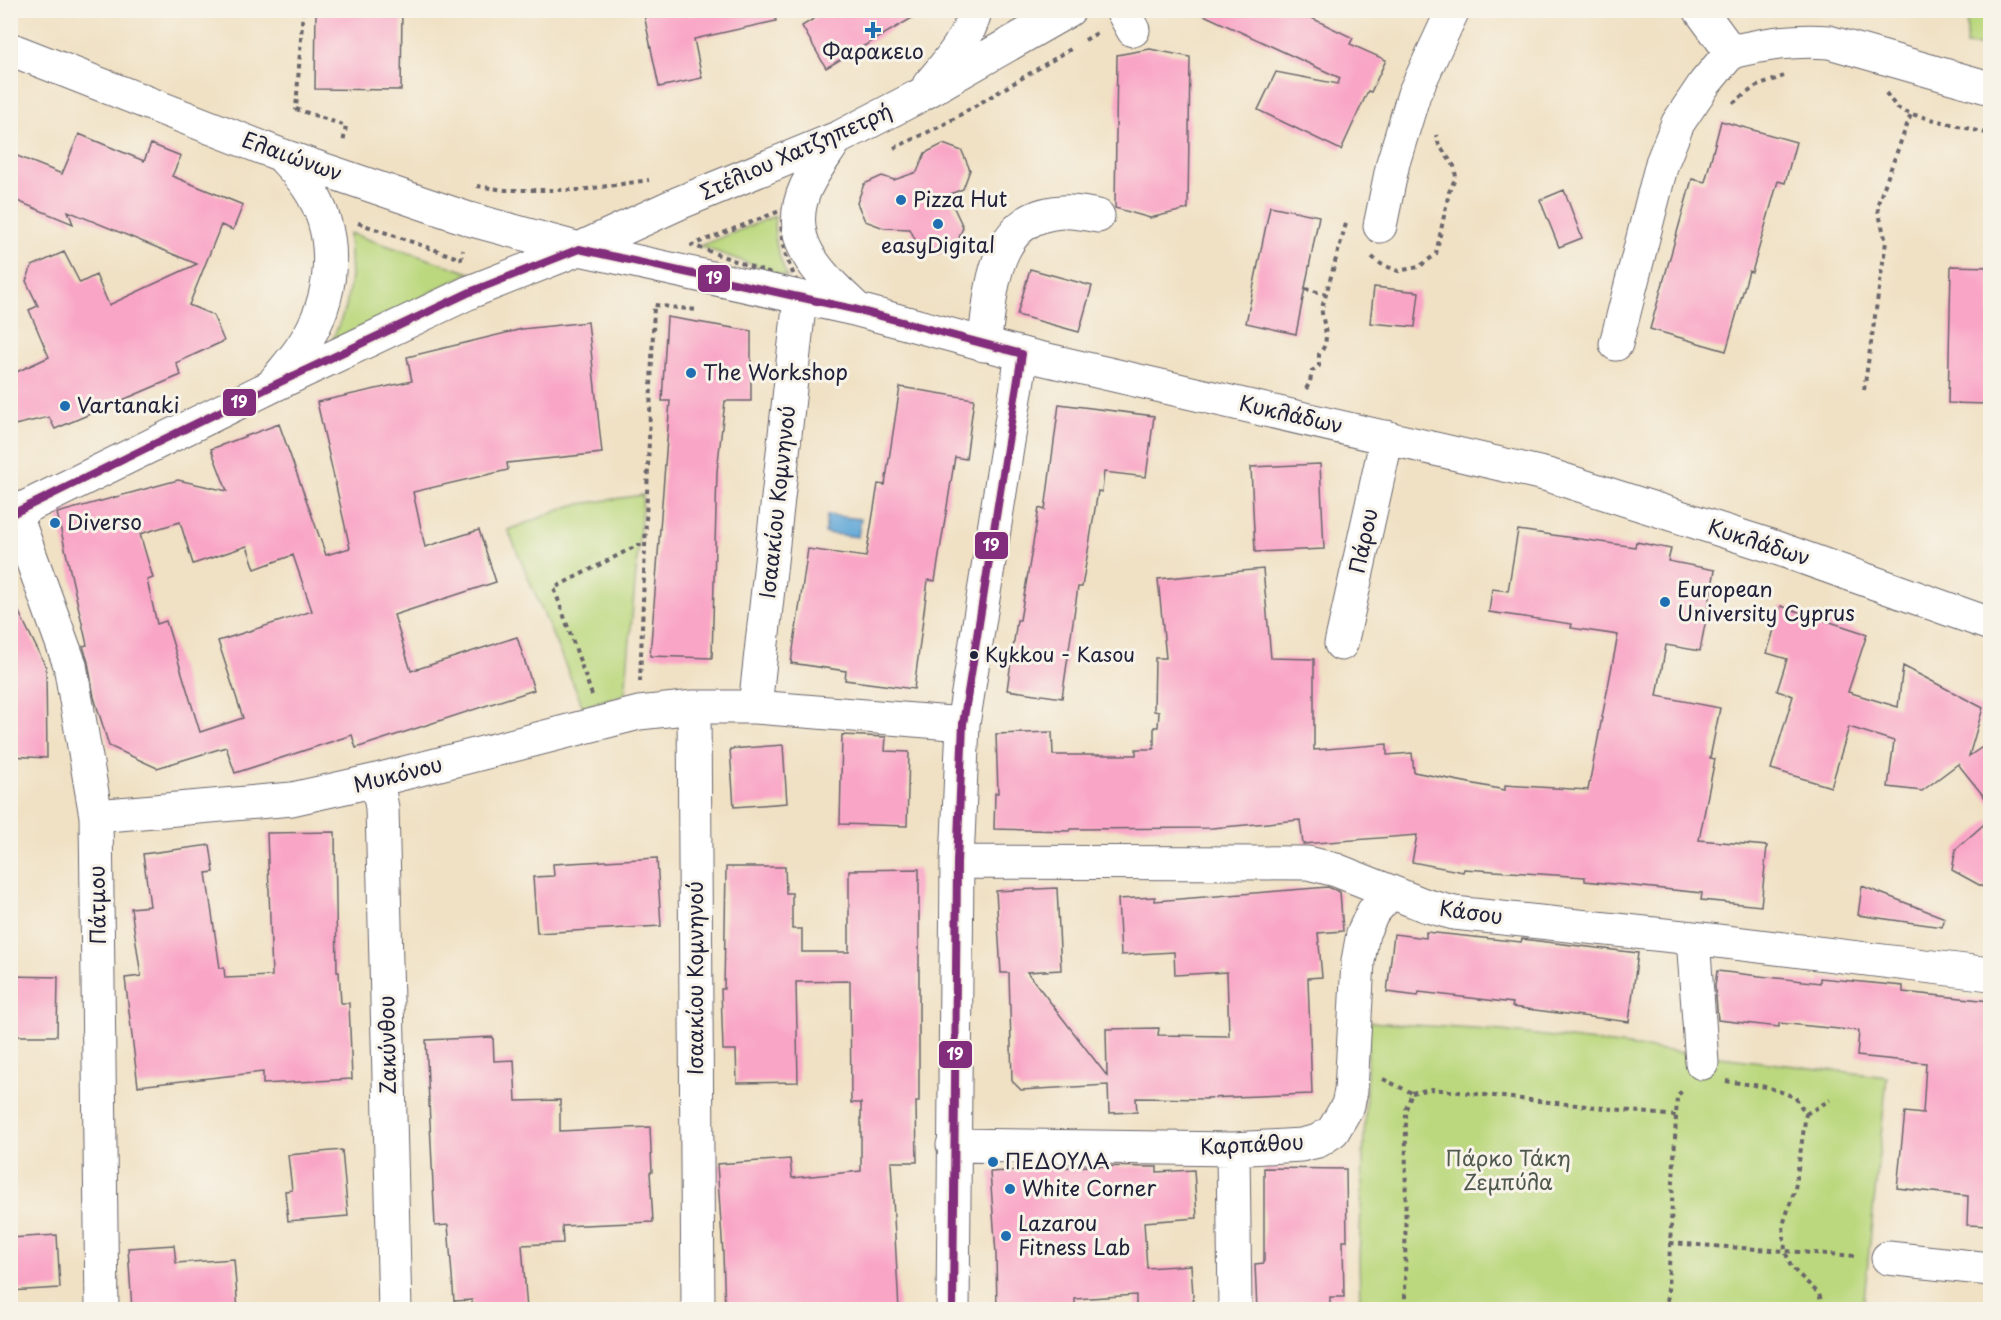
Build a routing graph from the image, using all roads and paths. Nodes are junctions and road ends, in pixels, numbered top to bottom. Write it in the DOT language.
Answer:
graph roads {
  1 [pos="303,10"];
  2 [pos="975,10"];
  3 [pos="1453,10"];
  4 [pos="1700,10"];
  5 [pos="1041,18"];
  6 [pos="1127,19"];
  7 [pos="1082,42"];
  8 [pos="1071,48"];
  9 [pos="10,49"];
  10 [pos="1731,52"];
  11 [pos="1794,73"];
  12 [pos="1883,88"];
  13 [pos="1990,88"];
  14 [pos="917,97"];
  15 [pos="1728,107"];
  16 [pos="1911,114"];
  17 [pos="1435,132"];
  18 [pos="1990,134"];
  19 [pos="836,139"];
  20 [pos="892,148"];
  21 [pos="340,152"];
  22 [pos="281,155"];
  23 [pos="659,177"];
  24 [pos="466,184"];
  25 [pos="1098,216"];
  26 [pos="349,220"];
  27 [pos="1343,230"];
  28 [pos="1366,239"];
  29 [pos="692,245"];
  30 [pos="463,246"];
  31 [pos="579,249"];
  32 [pos="1326,294"];
  33 [pos="800,298"];
  34 [pos="679,307"];
  35 [pos="858,310"];
  36 [pos="984,345"];
  37 [pos="1616,345"];
  38 [pos="1022,354"];
  39 [pos="272,386"];
  40 [pos="1864,390"];
  41 [pos="1304,393"];
  42 [pos="1387,437"];
  43 [pos="13,514"];
  44 [pos="644,545"];
  45 [pos="1990,624"];
  46 [pos="1341,644"];
  47 [pos="595,703"];
  48 [pos="694,707"];
  49 [pos="755,707"];
  50 [pos="639,713"];
  51 [pos="963,724"];
  52 [pos="377,780"];
  53 [pos="96,816"];
  54 [pos="957,862"];
  55 [pos="1390,894"];
  56 [pos="1693,938"];
  57 [pos="1990,975"];
  58 [pos="1352,1065"];
  59 [pos="1699,1070"];
  60 [pos="1412,1093"];
  61 [pos="1830,1100"];
  62 [pos="1806,1114"];
  63 [pos="1676,1116"];
  64 [pos="953,1144"];
  65 [pos="1233,1149"];
  66 [pos="1670,1244"];
  67 [pos="1785,1251"];
  68 [pos="1888,1258"];
  69 [pos="1990,1269"];
  70 [pos="102,1310"];
  71 [pos="395,1310"];
  72 [pos="698,1310"];
  73 [pos="953,1310"];
  74 [pos="1234,1310"];
  75 [pos="1405,1310"];
  76 [pos="1667,1310"];
  77 [pos="1824,1310"];
  1 -- 21 [label="path"];
  2 -- 14 [label="street"];
  3 -- 28 [label="street"];
  4 -- 10 [label="street"];
  5 -- 14 [label="street, Στέλιου Χατζηπετρή"];
  6 -- 7 [label="path"];
  8 -- 20 [label="path"];
  9 -- 22 [label="street, Ελαιώνων"];
  10 -- 13 [label="street"];
  10 -- 37 [label="street"];
  11 -- 15 [label="path"];
  12 -- 16 [label="path"];
  14 -- 19 [label="street, Στέλιου Χατζηπετρή"];
  16 -- 18 [label="path"];
  16 -- 40 [label="path"];
  17 -- 28 [label="path"];
  19 -- 31 [label="street, Στέλιου Χατζηπετρή"];
  19 -- 35 [label="street"];
  21 -- 22 [label="street, Ελαιώνων"];
  21 -- 31 [label="street, Ελαιώνων"];
  22 -- 39 [label="street"];
  23 -- 24 [label="path"];
  25 -- 36 [label="street"];
  26 -- 30 [label="path"];
  27 -- 28 [label="path"];
  29 -- 29 [label="path"];
  31 -- 33 [label="street, Κυκλάδων"];
  31 -- 39 [label="street, Στέλιου Χατζηπετρή"];
  32 -- 41 [label="path"];
  33 -- 35 [label="street, Κυκλάδων"];
  33 -- 49 [label="street, Ισαακίου Κομνηνού"];
  34 -- 44 [label="path"];
  35 -- 36 [label="street, Κυκλάδων"];
  36 -- 38 [label="street, Κυκλάδων"];
  38 -- 42 [label="street, Κυκλάδων"];
  38 -- 51 [label="street"];
  39 -- 43 [label="street, Στέλιου Χατζηπετρή"];
  42 -- 45 [label="street, Κυκλάδων"];
  42 -- 46 [label="street, Πάρου"];
  43 -- 53 [label="street, Πάτμου"];
  44 -- 47 [label="path"];
  44 -- 50 [label="path"];
  48 -- 49 [label="street"];
  48 -- 50 [label="street, Μυκόνου"];
  48 -- 72 [label="street, Ισαακίου Κομνηνού"];
  49 -- 51 [label="street"];
  50 -- 52 [label="street, Μυκόνου"];
  51 -- 54 [label="street"];
  52 -- 53 [label="street, Μυκόνου"];
  52 -- 71 [label="street, Ζακύνθου"];
  53 -- 70 [label="street, Πάτμου"];
  54 -- 55 [label="street, Κάσου"];
  54 -- 64 [label="street"];
  55 -- 56 [label="street, Κάσου"];
  55 -- 58 [label="street, Καρπάθου"];
  56 -- 57 [label="street, Κάσου"];
  56 -- 59 [label="street"];
  58 -- 60 [label="path"];
  58 -- 65 [label="street, Καρπάθου"];
  59 -- 62 [label="path"];
  59 -- 63 [label="path"];
  60 -- 63 [label="path"];
  60 -- 75 [label="path"];
  61 -- 62 [label="path"];
  62 -- 67 [label="path"];
  63 -- 66 [label="path"];
  64 -- 65 [label="street, Καρπάθου"];
  64 -- 73 [label="street"];
  65 -- 74 [label="street"];
  66 -- 67 [label="path"];
  66 -- 76 [label="path"];
  67 -- 68 [label="path"];
  67 -- 77 [label="path"];
  68 -- 69 [label="street"];
}
